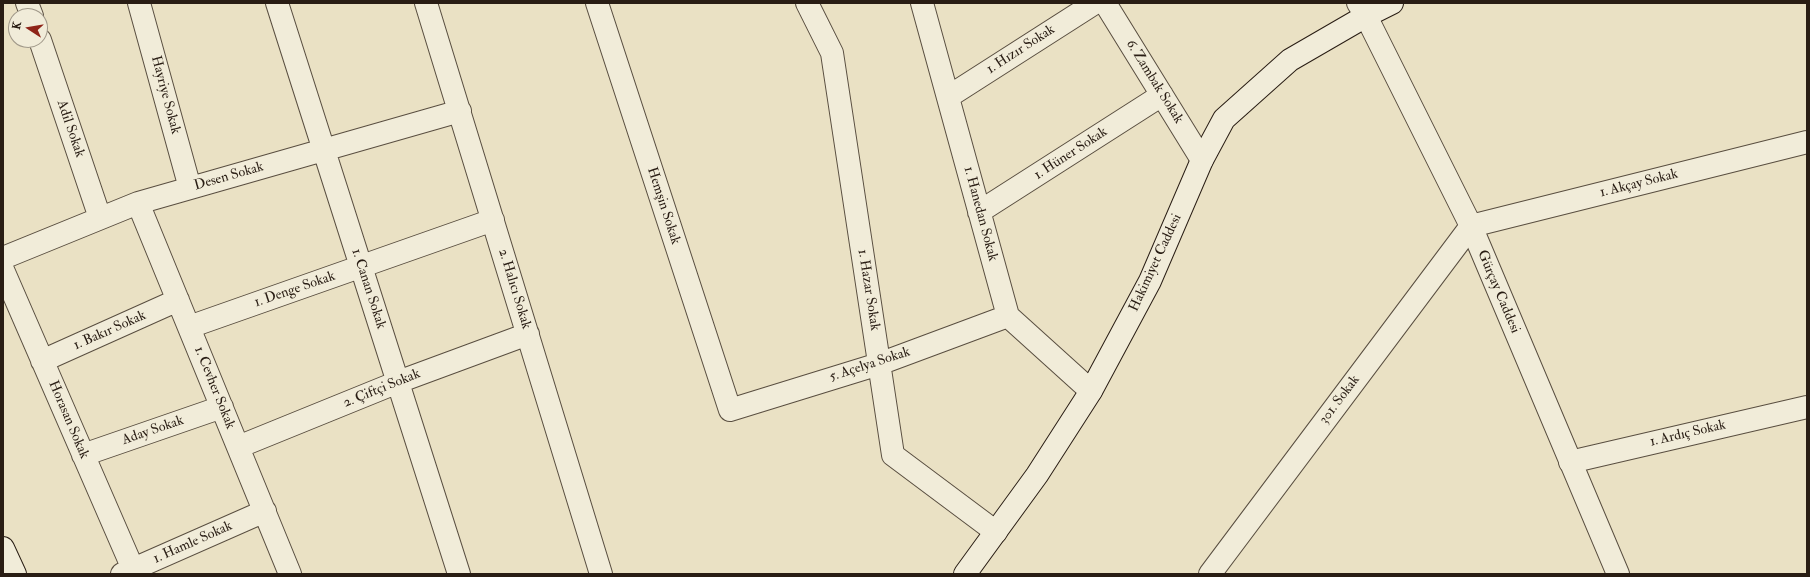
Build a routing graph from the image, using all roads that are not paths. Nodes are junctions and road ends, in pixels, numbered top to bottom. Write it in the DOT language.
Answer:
graph roads {
  1 [pos="139,3"];
  2 [pos="277,3"];
  3 [pos="426,3"];
  4 [pos="597,3"];
  5 [pos="806,3"];
  6 [pos="922,3"];
  7 [pos="1095,3"];
  8 [pos="1105,3"];
  9 [pos="1392,3"];
  10 [pos="1362,9"];
  11 [pos="43,48"];
  12 [pos="1162,95"];
  13 [pos="948,97"];
  14 [pos="460,111"];
  15 [pos="1807,142"];
  16 [pos="324,150"];
  17 [pos="1202,160"];
  18 [pos="190,188"];
  19 [pos="138,203"];
  20 [pos="979,212"];
  21 [pos="100,218"];
  22 [pos="492,220"];
  23 [pos="1471,226"];
  24 [pos="3,258"];
  25 [pos="361,267"];
  26 [pos="3,270"];
  27 [pos="178,300"];
  28 [pos="1008,316"];
  29 [pos="189,327"];
  30 [pos="528,334"];
  31 [pos="42,361"];
  32 [pos="879,364"];
  33 [pos="398,382"];
  34 [pos="1092,391"];
  35 [pos="222,407"];
  36 [pos="1807,407"];
  37 [pos="730,410"];
  38 [pos="238,447"];
  39 [pos="83,455"];
  40 [pos="1570,462"];
  41 [pos="265,511"];
  42 [pos="996,532"];
  43 [pos="3,548"];
  44 [pos="127,572"];
  45 [pos="15,574"];
  46 [pos="290,574"];
  47 [pos="460,574"];
  48 [pos="601,574"];
  49 [pos="965,574"];
  50 [pos="1210,574"];
  51 [pos="1618,574"];
  1 -- 18 [label="street, Hayriye Sokak"];
  2 -- 16 [label="street, 1. Canan Sokak"];
  3 -- 14 [label="street, 2. Halıcı Sokak"];
  4 -- 37 [label="street, Hemşin Sokak"];
  5 -- 32 [label="street, 1. Hazar Sokak"];
  6 -- 13 [label="street, 1. Hanedan Sokak"];
  7 -- 13 [label="street, 1. Hızır Sokak"];
  8 -- 12 [label="street, 6. Zambak Sokak"];
  9 -- 10 [label="street, Hakimiyet Caddesi"];
  10 -- 17 [label="street, Hakimiyet Caddesi"];
  10 -- 23 [label="street, Gürçay Caddesi"];
  11 -- 21 [label="street, Adil Sokak"];
  12 -- 17 [label="street, 6. Zambak Sokak"];
  12 -- 20 [label="street, 1. Hüner Sokak"];
  13 -- 20 [label="street, 1. Hanedan Sokak"];
  14 -- 16 [label="street, Desen Sokak"];
  14 -- 22 [label="street, 2. Halıcı Sokak"];
  15 -- 23 [label="street, 1. Akçay Sokak"];
  16 -- 18 [label="street, Desen Sokak"];
  16 -- 25 [label="street, 1. Canan Sokak"];
  17 -- 34 [label="street, Hakimiyet Caddesi"];
  18 -- 19 [label="street, Desen Sokak"];
  19 -- 21 [label="street, Desen Sokak"];
  19 -- 27 [label="street, 1. Cevher Sokak"];
  20 -- 28 [label="street, 1. Hanedan Sokak"];
  21 -- 24 [label="street, Desen Sokak"];
  22 -- 25 [label="street, 1. Denge Sokak"];
  22 -- 30 [label="street, 2. Halıcı Sokak"];
  23 -- 40 [label="street, Gürçay Caddesi"];
  23 -- 50 [label="street, 301. Sokak"];
  25 -- 29 [label="street, 1. Denge Sokak"];
  25 -- 33 [label="street, 1. Canan Sokak"];
  26 -- 31 [label="street, Horasan Sokak"];
  27 -- 29 [label="street, 1. Cevher Sokak"];
  27 -- 31 [label="street, 1. Bakır Sokak"];
  28 -- 32 [label="street, 5. Açelya Sokak"];
  28 -- 34 [label="street"];
  29 -- 35 [label="street, 1. Cevher Sokak"];
  30 -- 33 [label="street, 2. Çiftçi Sokak"];
  30 -- 48 [label="street, 2. Halıcı Sokak"];
  31 -- 39 [label="street, Horasan Sokak"];
  32 -- 37 [label="street, 5. Açelya Sokak"];
  32 -- 42 [label="street, 1. Hazar Sokak"];
  33 -- 38 [label="street, 2. Çiftçi Sokak"];
  33 -- 47 [label="street, 1. Canan Sokak"];
  34 -- 42 [label="street, Hakimiyet Caddesi"];
  35 -- 38 [label="street, 1. Cevher Sokak"];
  35 -- 39 [label="street, Aday Sokak"];
  36 -- 40 [label="street, 1. Ardıç Sokak"];
  38 -- 41 [label="street, 1. Cevher Sokak"];
  39 -- 44 [label="street, Horasan Sokak"];
  40 -- 51 [label="street, Gürçay Caddesi"];
  41 -- 44 [label="street, 1. Hamle Sokak"];
  41 -- 46 [label="street, 1. Cevher Sokak"];
  42 -- 49 [label="street, Hakimiyet Caddesi"];
  43 -- 45 [label="street"];
}
